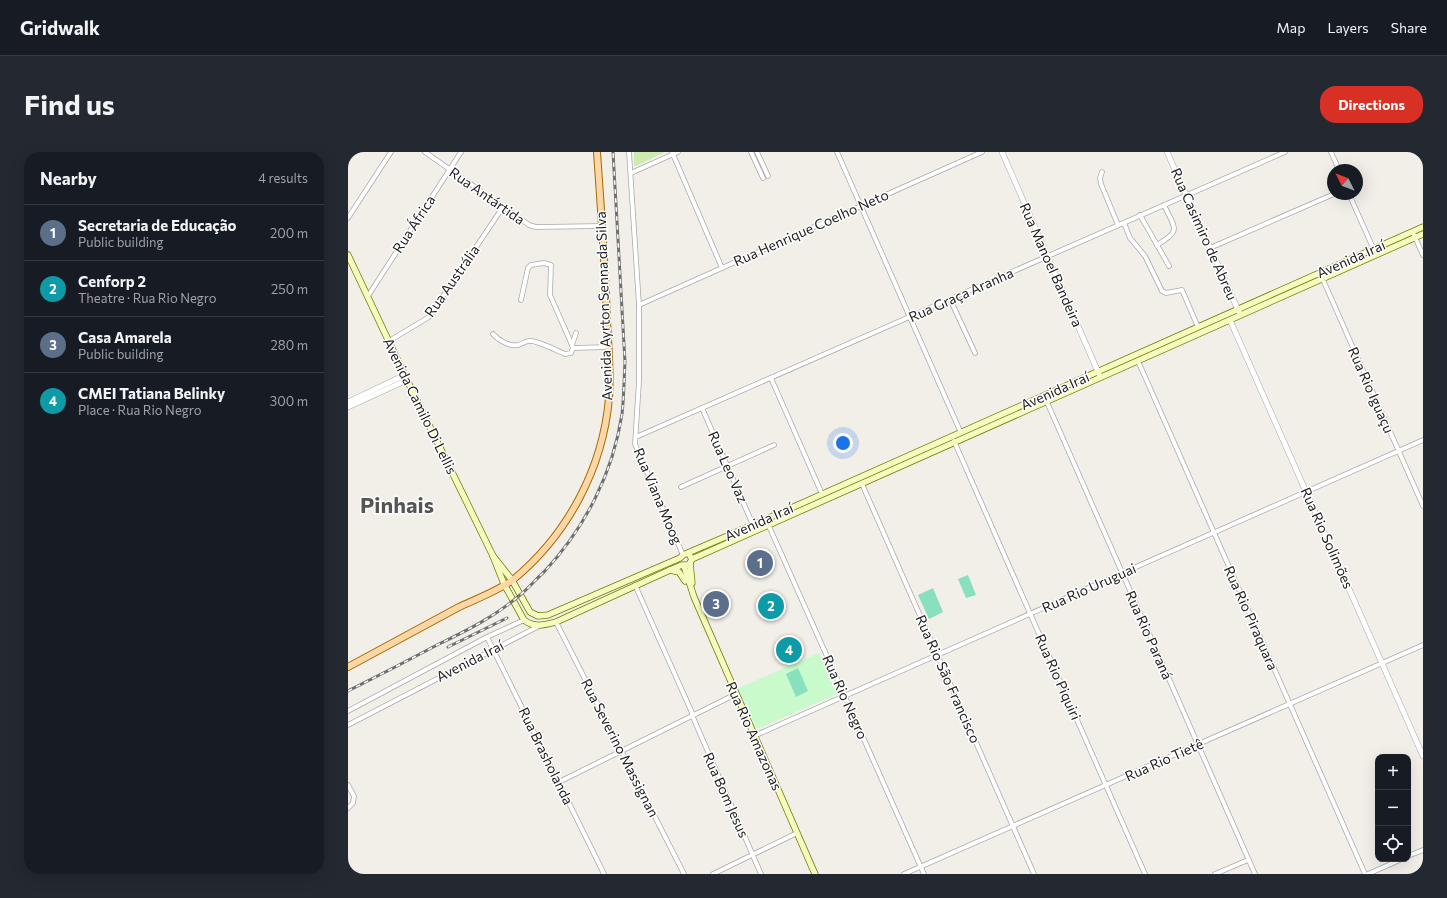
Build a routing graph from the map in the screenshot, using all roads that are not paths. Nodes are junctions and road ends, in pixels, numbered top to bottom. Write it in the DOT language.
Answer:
graph roads {
  1 [pos="391,152"];
  2 [pos="424,152"];
  3 [pos="461,152"];
  4 [pos="597,152"];
  5 [pos="629,152"];
  6 [pos="751,152"];
  7 [pos="757,152"];
  8 [pos="837,152"];
  9 [pos="982,152"];
  10 [pos="1002,152"];
  11 [pos="1167,152"];
  12 [pos="1285,152"];
  13 [pos="1331,152"];
  14 [pos="674,153"];
  15 [pos="1336,164"];
  16 [pos="450,169"];
  17 [pos="1102,172"];
  18 [pos="631,173"];
  19 [pos="768,176"];
  20 [pos="763,178"];
  21 [pos="1187,195"];
  22 [pos="1327,197"];
  23 [pos="1352,200"];
  24 [pos="1164,205"];
  25 [pos="503,207"];
  26 [pos="861,207"];
  27 [pos="1140,215"];
  28 [pos="348,218"];
  29 [pos="1124,223"];
  30 [pos="1118,225"];
  31 [pos="602,226"];
  32 [pos="1423,227"];
  33 [pos="1423,234"];
  34 [pos="1414,235"];
  35 [pos="1157,245"];
  36 [pos="1210,248"];
  37 [pos="1376,252"];
  38 [pos="1423,255"];
  39 [pos="1048,256"];
  40 [pos="349,258"];
  41 [pos="1168,266"];
  42 [pos="722,268"];
  43 [pos="1322,276"];
  44 [pos="368,296"];
  45 [pos="950,299"];
  46 [pos="521,300"];
  47 [pos="639,304"];
  48 [pos="1239,312"];
  49 [pos="910,317"];
  50 [pos="1230,320"];
  51 [pos="1198,327"];
  52 [pos="576,333"];
  53 [pos="493,334"];
  54 [pos="388,341"];
  55 [pos="572,347"];
  56 [pos="608,347"];
  57 [pos="976,353"];
  58 [pos="1138,361"];
  59 [pos="1114,368"];
  60 [pos="1099,375"];
  61 [pos="406,378"];
  62 [pos="771,378"];
  63 [pos="1046,398"];
  64 [pos="348,402"];
  65 [pos="1032,404"];
  66 [pos="348,407"];
  67 [pos="702,408"];
  68 [pos="960,433"];
  69 [pos="636,437"];
  70 [pos="953,439"];
  71 [pos="1423,440"];
  72 [pos="774,445"];
  73 [pos="1398,451"];
  74 [pos="727,466"];
  75 [pos="872,476"];
  76 [pos="862,484"];
  77 [pos="681,487"];
  78 [pos="1306,492"];
  79 [pos="822,494"];
  80 [pos="1423,506"];
  81 [pos="767,522"];
  82 [pos="753,525"];
  83 [pos="1214,533"];
  84 [pos="493,556"];
  85 [pos="683,556"];
  86 [pos="691,561"];
  87 [pos="683,565"];
  88 [pos="670,570"];
  89 [pos="1121,573"];
  90 [pos="512,580"];
  91 [pos="504,584"];
  92 [pos="635,585"];
  93 [pos="694,597"];
  94 [pos="530,612"];
  95 [pos="1030,614"];
  96 [pos="524,620"];
  97 [pos="556,622"];
  98 [pos="539,626"];
  99 [pos="487,637"];
  100 [pos="1423,645"];
  101 [pos="493,649"];
  102 [pos="937,655"];
  103 [pos="1382,663"];
  104 [pos="348,667"];
  105 [pos="736,694"];
  106 [pos="845,695"];
  107 [pos="1289,704"];
  108 [pos="348,711"];
  109 [pos="692,715"];
  110 [pos="348,724"];
  111 [pos="754,736"];
  112 [pos="1197,745"];
  113 [pos="621,750"];
  114 [pos="1423,756"];
  115 [pos="559,782"];
  116 [pos="348,785"];
  117 [pos="1106,785"];
  118 [pos="348,808"];
  119 [pos="1013,826"];
  120 [pos="797,833"];
  121 [pos="1423,850"];
  122 [pos="753,854"];
  123 [pos="1411,855"];
  124 [pos="1248,860"];
  125 [pos="1395,862"];
  126 [pos="921,867"];
  127 [pos="604,874"];
  128 [pos="684,874"];
  129 [pos="713,874"];
  130 [pos="761,874"];
  131 [pos="816,874"];
  132 [pos="904,874"];
  133 [pos="924,874"];
  134 [pos="1034,874"];
  135 [pos="1145,874"];
  136 [pos="1214,874"];
  137 [pos="1255,874"];
  138 [pos="1366,874"];
  1 -- 28 [label="street"];
  2 -- 16 [label="street, Rua Antártida"];
  3 -- 16 [label="street, Rua África"];
  4 -- 31 [label="main road, Avenida Ayrton Senna da Silva"];
  5 -- 18 [label="street, Rua Viana Moog"];
  6 -- 20 [label="street"];
  7 -- 19 [label="street"];
  8 -- 26 [label="street"];
  9 -- 26 [label="street, Rua Henrique Coelho Neto"];
  10 -- 39 [label="street, Rua Manoel Bandeira"];
  11 -- 21 [label="street, Rua Casimiro de Abreu"];
  12 -- 21 [label="street, Rua Graça Aranha"];
  13 -- 15 [label="street"];
  14 -- 18 [label="street"];
  14 -- 42 [label="street"];
  16 -- 25 [label="street, Rua Antártida"];
  16 -- 44 [label="street, Rua África"];
  17 -- 30 [label="street"];
  18 -- 47 [label="street, Rua Viana Moog"];
  21 -- 24 [label="street, Rua Graça Aranha"];
  21 -- 36 [label="street, Rua Casimiro de Abreu"];
  22 -- 36 [label="street"];
  23 -- 37 [label="street"];
  24 -- 27 [label="street, Rua Graça Aranha"];
  24 -- 35 [label="street"];
  25 -- 31 [label="street, Rua Antártida"];
  25 -- 54 [label="street, Rua Austrália"];
  26 -- 42 [label="street, Rua Henrique Coelho Neto"];
  26 -- 49 [label="street"];
  27 -- 29 [label="street, Rua Graça Aranha"];
  27 -- 35 [label="street"];
  29 -- 30 [label="street, Rua Graça Aranha"];
  29 -- 51 [label="street"];
  30 -- 39 [label="street, Rua Graça Aranha"];
  31 -- 56 [label="main road, Avenida Ayrton Senna da Silva"];
  32 -- 34 [label="main road, Avenida Iraí"];
  33 -- 34 [label="main road, Avenida Iraí"];
  34 -- 37 [label="main road, Avenida Iraí"];
  34 -- 38 [label="street"];
  35 -- 41 [label="street"];
  36 -- 48 [label="street, Rua Casimiro de Abreu"];
  37 -- 43 [label="main road, Avenida Iraí"];
  39 -- 45 [label="street, Rua Graça Aranha"];
  39 -- 60 [label="street, Rua Manoel Bandeira"];
  40 -- 44 [label="main road, Avenida Camilo Di Lellis"];
  42 -- 47 [label="street, Rua Henrique Coelho Neto"];
  43 -- 48 [label="main road, Avenida Iraí"];
  43 -- 73 [label="street, Rua Rio Iguaçu"];
  44 -- 54 [label="main road, Avenida Camilo Di Lellis"];
  45 -- 49 [label="street, Rua Graça Aranha"];
  45 -- 57 [label="street"];
  46 -- 55 [label="street"];
  47 -- 69 [label="street, Rua Viana Moog"];
  48 -- 50 [label="main road, Avenida Iraí"];
  48 -- 51 [label="main road, Avenida Iraí"];
  49 -- 62 [label="street, Rua Graça Aranha"];
  49 -- 68 [label="street"];
  50 -- 58 [label="main road, Avenida Iraí"];
  50 -- 78 [label="street, Rua Rio Solimões"];
  51 -- 59 [label="main road, Avenida Iraí"];
  52 -- 55 [label="street"];
  53 -- 55 [label="street"];
  54 -- 61 [label="main road, Avenida Camilo Di Lellis"];
  55 -- 56 [label="street"];
  56 -- 90 [label="main road, Avenida Ayrton Senna da Silva"];
  58 -- 59 [label="main road, Avenida Iraí"];
  58 -- 83 [label="street, Rua Rio Piraquara"];
  59 -- 60 [label="main road, Avenida Iraí"];
  60 -- 63 [label="main road, Avenida Iraí"];
  61 -- 64 [label="street"];
  61 -- 66 [label="street"];
  61 -- 84 [label="main road, Avenida Camilo Di Lellis"];
  62 -- 67 [label="street, Rua Graça Aranha"];
  62 -- 79 [label="street"];
  63 -- 65 [label="main road, Avenida Iraí"];
  63 -- 89 [label="street, Rua Rio Paraná"];
  65 -- 68 [label="main road, Avenida Iraí"];
  65 -- 70 [label="main road, Avenida Iraí"];
  67 -- 69 [label="street, Rua Graça Aranha"];
  67 -- 74 [label="street, Rua Leo Vaz"];
  68 -- 70 [label="main road, Avenida Iraí"];
  69 -- 85 [label="street, Rua Viana Moog"];
  70 -- 75 [label="main road, Avenida Iraí"];
  70 -- 95 [label="street, Rua Rio Piquiri"];
  71 -- 73 [label="street, Rua Rio Uruguai"];
  72 -- 74 [label="street"];
  73 -- 78 [label="street, Rua Rio Uruguai"];
  73 -- 80 [label="street, Rua Rio Iguaçu"];
  74 -- 77 [label="street"];
  74 -- 82 [label="street, Rua Leo Vaz"];
  75 -- 76 [label="main road, Avenida Iraí"];
  75 -- 79 [label="main road, Avenida Iraí"];
  76 -- 81 [label="main road, Avenida Iraí"];
  76 -- 102 [label="street, Rua Rio São Francisco"];
  78 -- 83 [label="street, Rua Rio Uruguai"];
  78 -- 103 [label="street, Rua Rio Solimões"];
  79 -- 81 [label="main road, Avenida Iraí"];
  81 -- 82 [label="main road, Avenida Iraí"];
  81 -- 86 [label="main road, Avenida Iraí"];
  81 -- 106 [label="street, Rua Rio Negro"];
  82 -- 85 [label="main road, Avenida Iraí"];
  83 -- 89 [label="street, Rua Rio Uruguai"];
  83 -- 107 [label="street, Rua Rio Piraquara"];
  84 -- 90 [label="main road, Avenida Camilo Di Lellis"];
  84 -- 91 [label="main road, Avenida Camilo Di Lellis"];
  85 -- 86 [label="main road"];
  85 -- 87 [label="main road, Rua Rio Amazonas"];
  85 -- 94 [label="main road, Avenida Iraí"];
  86 -- 87 [label="main road, Avenida Iraí"];
  86 -- 93 [label="main road, Rua Rio Amazonas"];
  87 -- 88 [label="main road, Avenida Iraí"];
  87 -- 93 [label="main road, Rua Rio Amazonas"];
  88 -- 92 [label="main road, Avenida Iraí"];
  88 -- 93 [label="main road"];
  89 -- 95 [label="street, Rua Rio Uruguai"];
  89 -- 112 [label="street, Rua Rio Paraná"];
  90 -- 91 [label="main road, Avenida Ayrton Senna da Silva"];
  90 -- 94 [label="main road, Avenida Camilo Di Lellis"];
  91 -- 96 [label="main road, Avenida Camilo Di Lellis"];
  91 -- 104 [label="main road, Avenida Ayrton Senna da Silva"];
  92 -- 97 [label="main road, Avenida Iraí"];
  92 -- 109 [label="street, Rua Bom Jesus"];
  93 -- 105 [label="main road, Rua Rio Amazonas"];
  95 -- 102 [label="street, Rua Rio Uruguai"];
  95 -- 117 [label="street, Rua Rio Piquiri"];
  96 -- 98 [label="main road"];
  96 -- 99 [label="street, Avenida Iraí"];
  97 -- 98 [label="main road, Avenida Iraí"];
  97 -- 113 [label="street, Rua Severino Massignan"];
  98 -- 101 [label="street, Avenida Iraí"];
  99 -- 101 [label="street, Rua Brasholanda"];
  99 -- 108 [label="street, Avenida Iraí"];
  100 -- 103 [label="street, Rua Rio Tietê"];
  101 -- 110 [label="street, Avenida Iraí"];
  101 -- 115 [label="street, Rua Brasholanda"];
  102 -- 106 [label="street, Rua Rio Uruguai"];
  102 -- 119 [label="street, Rua Rio São Francisco"];
  103 -- 107 [label="street, Rua Rio Tietê"];
  103 -- 114 [label="street, Rua Rio Solimões"];
  105 -- 109 [label="street"];
  105 -- 111 [label="main road, Rua Rio Amazonas"];
  106 -- 111 [label="street, Rua Rio Uruguai"];
  106 -- 126 [label="street, Rua Rio Negro"];
  107 -- 112 [label="street, Rua Rio Tietê"];
  107 -- 138 [label="street, Rua Rio Piraquara"];
  109 -- 113 [label="street"];
  109 -- 122 [label="street, Rua Bom Jesus"];
  111 -- 120 [label="main road, Rua Rio Amazonas"];
  112 -- 117 [label="street, Rua Rio Tietê"];
  112 -- 124 [label="street, Rua Rio Paraná"];
  113 -- 115 [label="street"];
  113 -- 128 [label="street, Rua Severino Massignan"];
  115 -- 127 [label="street, Rua Brasholanda"];
  116 -- 118 [label="street"];
  117 -- 119 [label="street, Rua Rio Tietê"];
  117 -- 135 [label="street, Rua Rio Piquiri"];
  119 -- 126 [label="street, Rua Rio Tietê"];
  119 -- 134 [label="street, Rua Rio São Francisco"];
  120 -- 122 [label="street"];
  120 -- 131 [label="main road, Rua Rio Amazonas"];
  121 -- 123 [label="street"];
  122 -- 129 [label="street"];
  122 -- 130 [label="street, Rua Bom Jesus"];
  124 -- 136 [label="street"];
  124 -- 137 [label="street, Rua Rio Paraná"];
  125 -- 138 [label="street"];
  126 -- 132 [label="street, Rua Rio Tietê"];
  126 -- 133 [label="street, Rua Rio Negro"];
}
